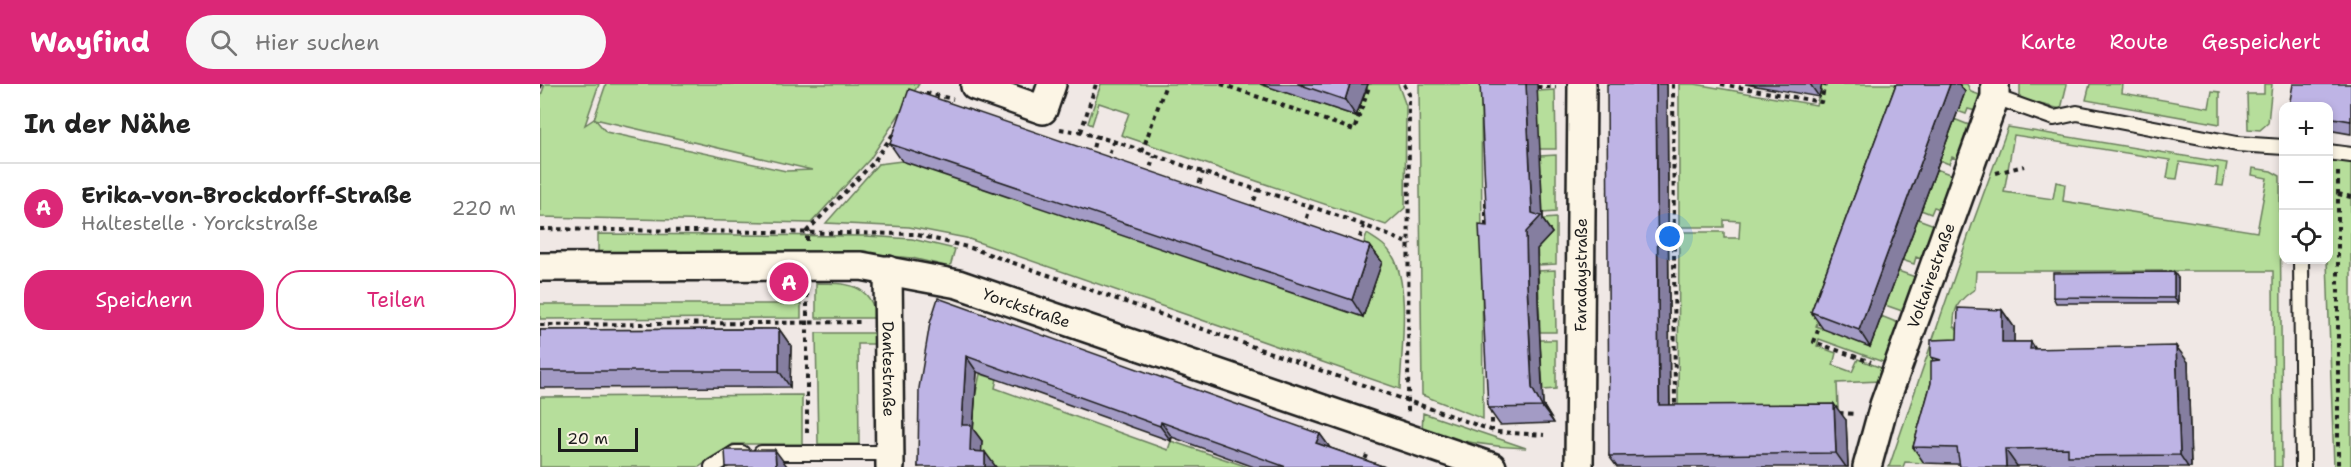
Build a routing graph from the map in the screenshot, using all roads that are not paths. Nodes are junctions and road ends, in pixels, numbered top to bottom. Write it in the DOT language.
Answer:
graph roads {
  1 [pos="1052,84"];
  2 [pos="1571,86"];
  3 [pos="1995,90"];
  4 [pos="970,93"];
  5 [pos="2279,147"];
  6 [pos="2301,264"];
  7 [pos="540,267"];
  8 [pos="888,270"];
  9 [pos="890,460"];
  10 [pos="712,467"];
  11 [pos="1492,467"];
  12 [pos="1579,467"];
  13 [pos="1867,467"];
  14 [pos="2303,467"];
  1 -- 4 [label="street"];
  2 -- 12 [label="street, Faradaystraße"];
  3 -- 5 [label="lane"];
  3 -- 13 [label="street, Voltairestraße"];
  6 -- 14 [label="lane"];
  7 -- 8 [label="street, Yorckstraße"];
  8 -- 9 [label="street, Dantestraße"];
  8 -- 11 [label="street, Yorckstraße"];
  9 -- 10 [label="lane"];
}
